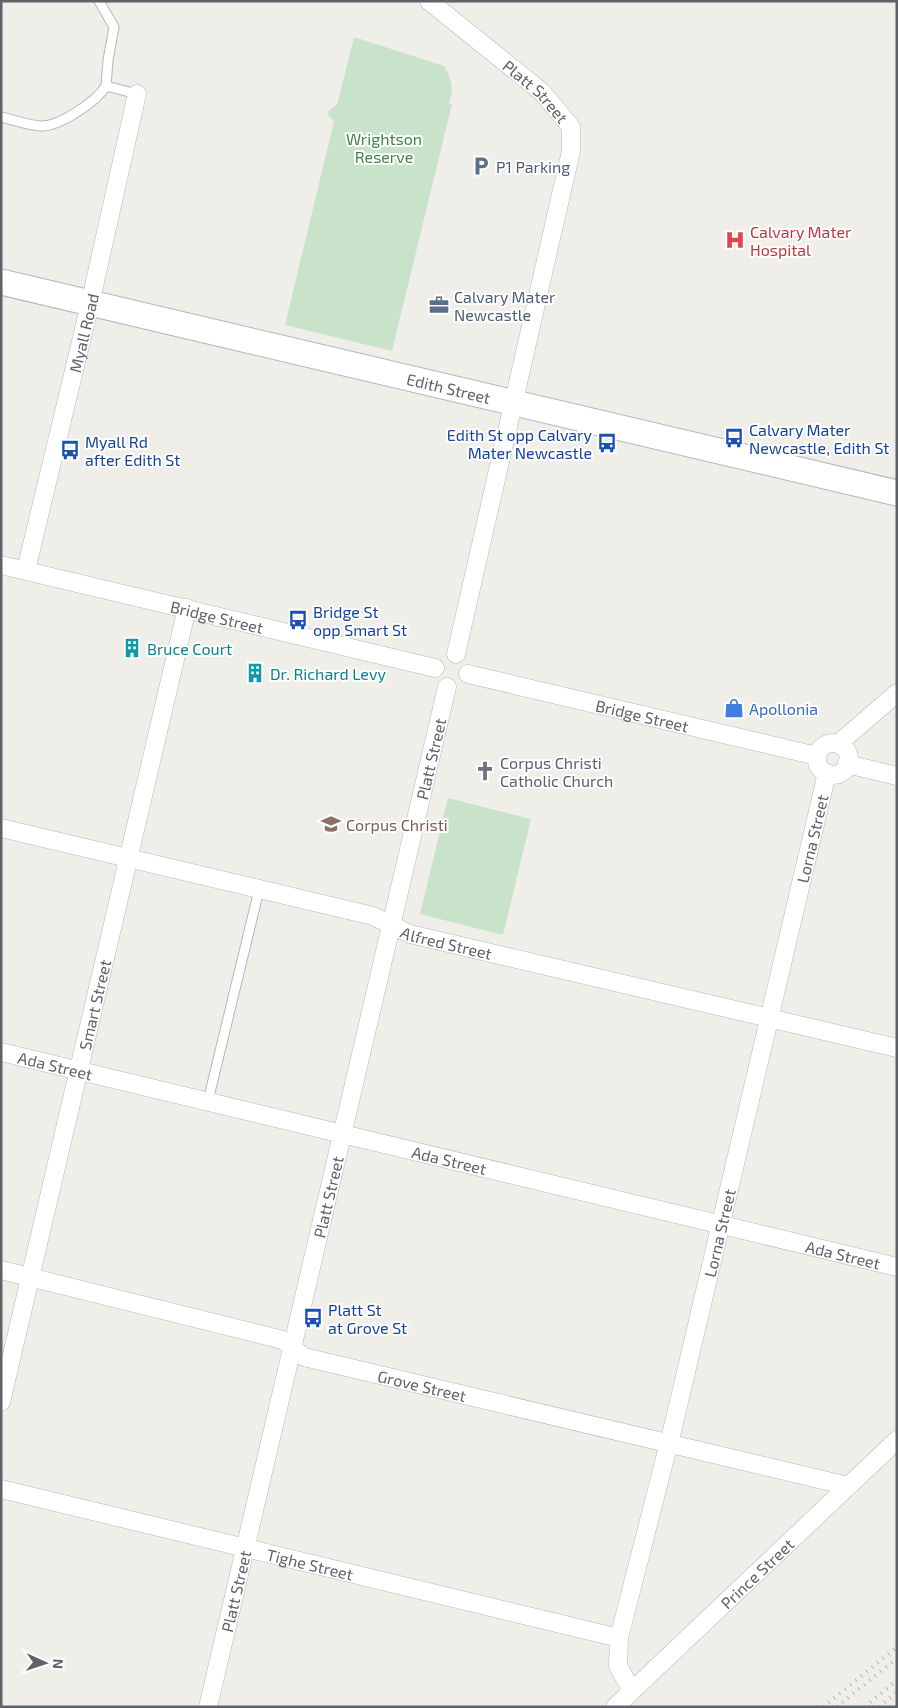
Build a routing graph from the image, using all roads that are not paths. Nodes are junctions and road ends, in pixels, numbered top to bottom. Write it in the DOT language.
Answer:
graph roads {
  1 [pos="99,1"];
  2 [pos="429,1"];
  3 [pos="106,86"];
  4 [pos="137,94"];
  5 [pos="1,117"];
  6 [pos="1,282"];
  7 [pos="90,304"];
  8 [pos="513,404"];
  9 [pos="897,493"];
  10 [pos="1,564"];
  11 [pos="26,570"];
  12 [pos="187,608"];
  13 [pos="456,654"];
  14 [pos="435,668"];
  15 [pos="468,674"];
  16 [pos="447,687"];
  17 [pos="897,693"];
  18 [pos="838,744"];
  19 [pos="817,756"];
  20 [pos="847,764"];
  21 [pos="828,773"];
  22 [pos="897,776"];
  23 [pos="1,828"];
  24 [pos="129,858"];
  25 [pos="259,890"];
  26 [pos="393,926"];
  27 [pos="769,1019"];
  28 [pos="897,1048"];
  29 [pos="1,1052"];
  30 [pos="78,1071"];
  31 [pos="208,1101"];
  32 [pos="343,1134"];
  33 [pos="721,1226"];
  34 [pos="897,1267"];
  35 [pos="1,1270"];
  36 [pos="30,1278"];
  37 [pos="293,1347"];
  38 [pos="1,1402"];
  39 [pos="897,1440"];
  40 [pos="669,1444"];
  41 [pos="848,1486"];
  42 [pos="1,1489"];
  43 [pos="244,1548"];
  44 [pos="619,1638"];
  45 [pos="632,1691"];
  46 [pos="208,1707"];
  47 [pos="615,1707"];
  1 -- 3 [label="lane"];
  2 -- 8 [label="street, Platt Street"];
  3 -- 4 [label="lane"];
  3 -- 5 [label="lane"];
  4 -- 7 [label="street, Myall Road"];
  6 -- 7 [label="main road, Edith Street"];
  7 -- 8 [label="main road, Edith Street"];
  7 -- 11 [label="street, Myall Road"];
  8 -- 9 [label="main road, Edith Street"];
  8 -- 13 [label="street, Platt Street"];
  10 -- 11 [label="street, Bridge Street"];
  11 -- 12 [label="street, Bridge Street"];
  12 -- 14 [label="street, Bridge Street"];
  12 -- 24 [label="street, Smart Street"];
  13 -- 14 [label="street"];
  13 -- 15 [label="street"];
  14 -- 16 [label="street"];
  15 -- 16 [label="street"];
  15 -- 19 [label="street, Bridge Street"];
  16 -- 26 [label="street, Platt Street"];
  17 -- 18 [label="street"];
  18 -- 19 [label="street"];
  18 -- 20 [label="street"];
  19 -- 21 [label="street"];
  20 -- 21 [label="street"];
  20 -- 22 [label="street"];
  21 -- 27 [label="street, Lorna Street"];
  23 -- 24 [label="street, Alfred Street"];
  24 -- 25 [label="street, Alfred Street"];
  24 -- 30 [label="street, Smart Street"];
  25 -- 26 [label="street, Alfred Street"];
  25 -- 31 [label="lane"];
  26 -- 27 [label="street, Alfred Street"];
  26 -- 32 [label="street, Platt Street"];
  27 -- 28 [label="street, Alfred Street"];
  27 -- 33 [label="street, Lorna Street"];
  29 -- 30 [label="street, Ada Street"];
  30 -- 31 [label="street, Ada Street"];
  30 -- 36 [label="street, Smart Street"];
  31 -- 32 [label="street, Ada Street"];
  32 -- 33 [label="street, Ada Street"];
  32 -- 37 [label="street, Platt Street"];
  33 -- 34 [label="street, Ada Street"];
  33 -- 40 [label="street, Lorna Street"];
  35 -- 36 [label="street, Grove Street"];
  36 -- 37 [label="street, Grove Street"];
  36 -- 38 [label="street, Smart Street"];
  37 -- 40 [label="street, Grove Street"];
  37 -- 43 [label="street, Platt Street"];
  39 -- 41 [label="street, Prince Street"];
  40 -- 41 [label="street, Grove Street"];
  40 -- 44 [label="street, Lorna Street"];
  41 -- 45 [label="street, Prince Street"];
  42 -- 43 [label="street, Tighe Street"];
  43 -- 44 [label="street, Tighe Street"];
  43 -- 46 [label="street, Platt Street"];
  44 -- 45 [label="street, Lorna Street"];
  45 -- 47 [label="street, Prince Street"];
}
